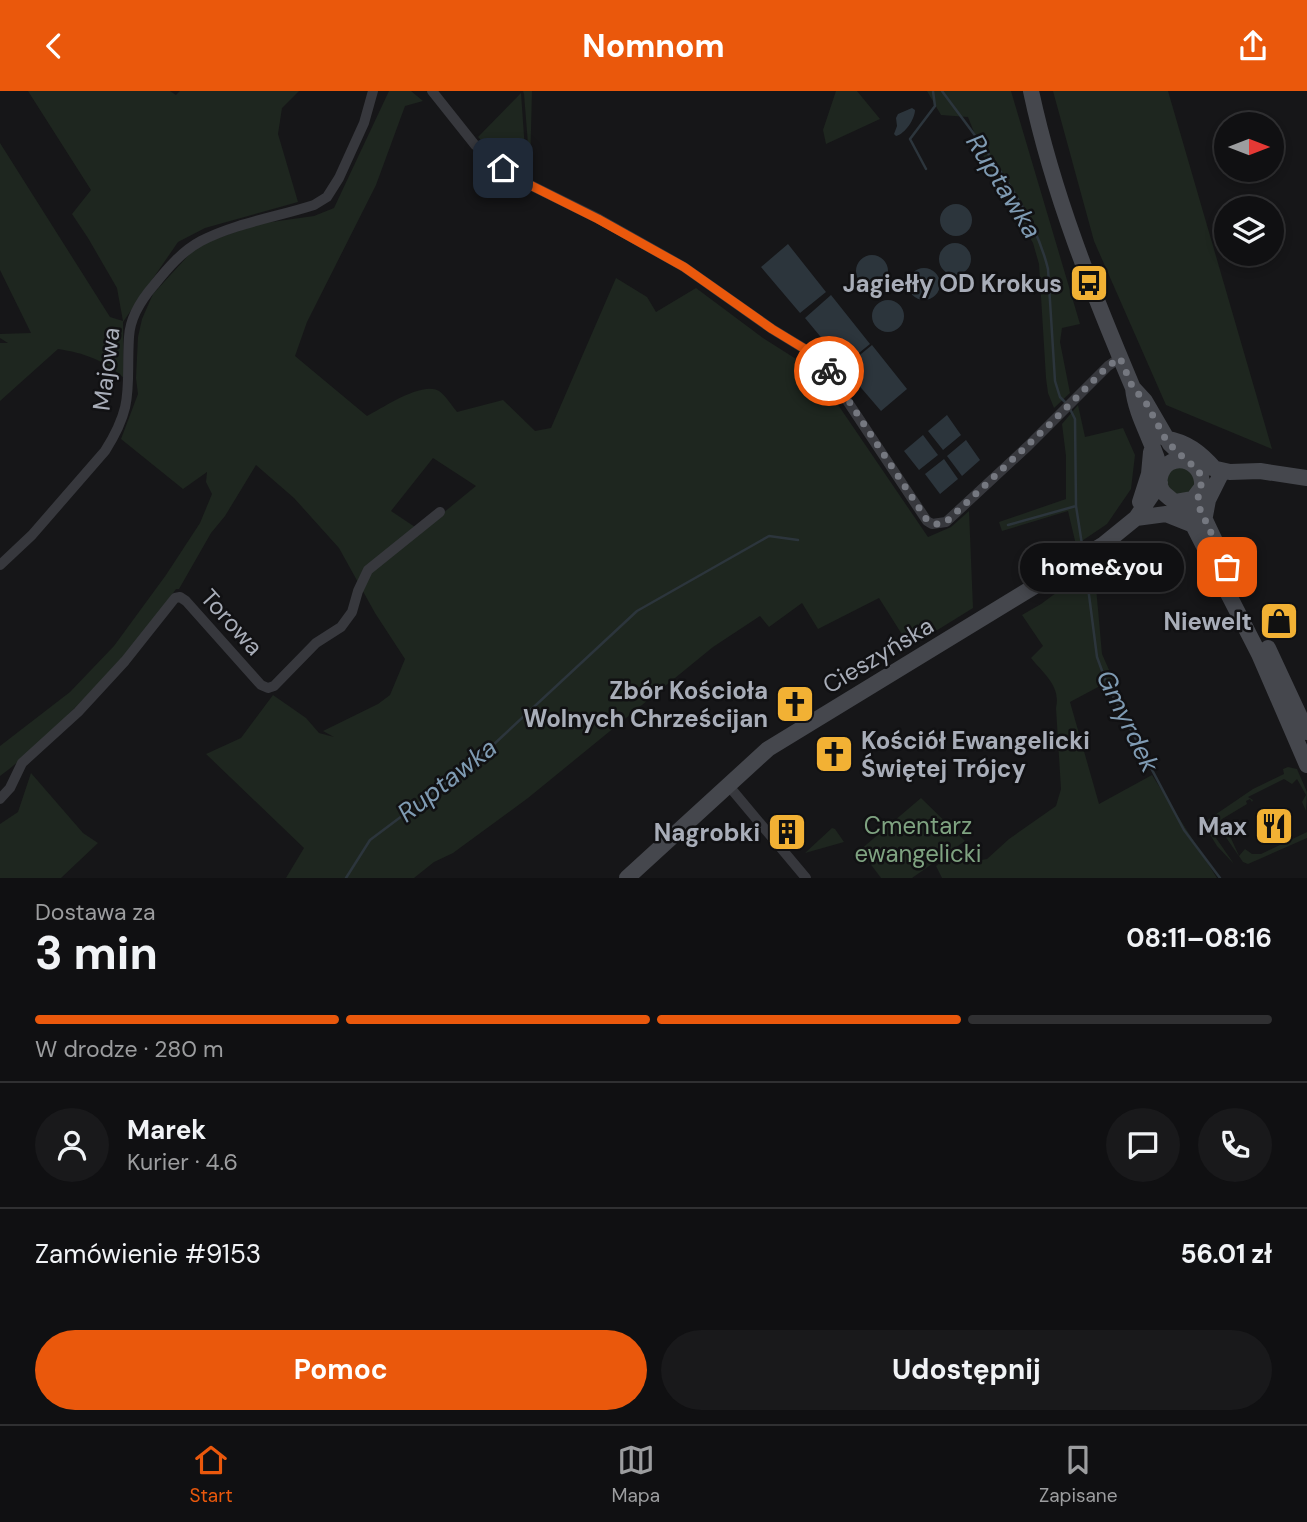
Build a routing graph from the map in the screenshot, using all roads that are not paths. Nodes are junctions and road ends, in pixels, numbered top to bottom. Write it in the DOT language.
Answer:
graph roads {
  1 [pos="373,91"];
  2 [pos="432,91"];
  3 [pos="1031,91"];
  4 [pos="1120,358"];
  5 [pos="1158,440"];
  6 [pos="1191,463"];
  7 [pos="1222,472"];
  8 [pos="1160,478"];
  9 [pos="1307,478"];
  10 [pos="1200,490"];
  11 [pos="1174,502"];
  12 [pos="440,512"];
  13 [pos="1136,518"];
  14 [pos="1199,522"];
  15 [pos="0,565"];
  16 [pos="1307,732"];
  17 [pos="1307,765"];
  18 [pos="728,785"];
  19 [pos="0,799"];
  20 [pos="627,878"];
  21 [pos="806,878"];
  1 -- 15 [label="street, Majowa"];
  2 -- 4 [label="street"];
  3 -- 4 [label="street"];
  4 -- 5 [label="street"];
  5 -- 6 [label="street"];
  5 -- 7 [label="street"];
  5 -- 8 [label="street"];
  5 -- 13 [label="street"];
  6 -- 7 [label="street"];
  6 -- 8 [label="street"];
  6 -- 10 [label="street"];
  7 -- 9 [label="street"];
  7 -- 10 [label="street"];
  7 -- 14 [label="street"];
  8 -- 11 [label="street"];
  8 -- 13 [label="street, Cieszyńska"];
  10 -- 11 [label="street"];
  10 -- 14 [label="street"];
  11 -- 13 [label="street, Cieszyńska"];
  11 -- 14 [label="street"];
  12 -- 19 [label="street, Torowa"];
  13 -- 14 [label="street"];
  13 -- 18 [label="street, Cieszyńska"];
  14 -- 16 [label="street"];
  14 -- 17 [label="street"];
  18 -- 20 [label="street, Cieszyńska"];
  18 -- 21 [label="street"];
}
